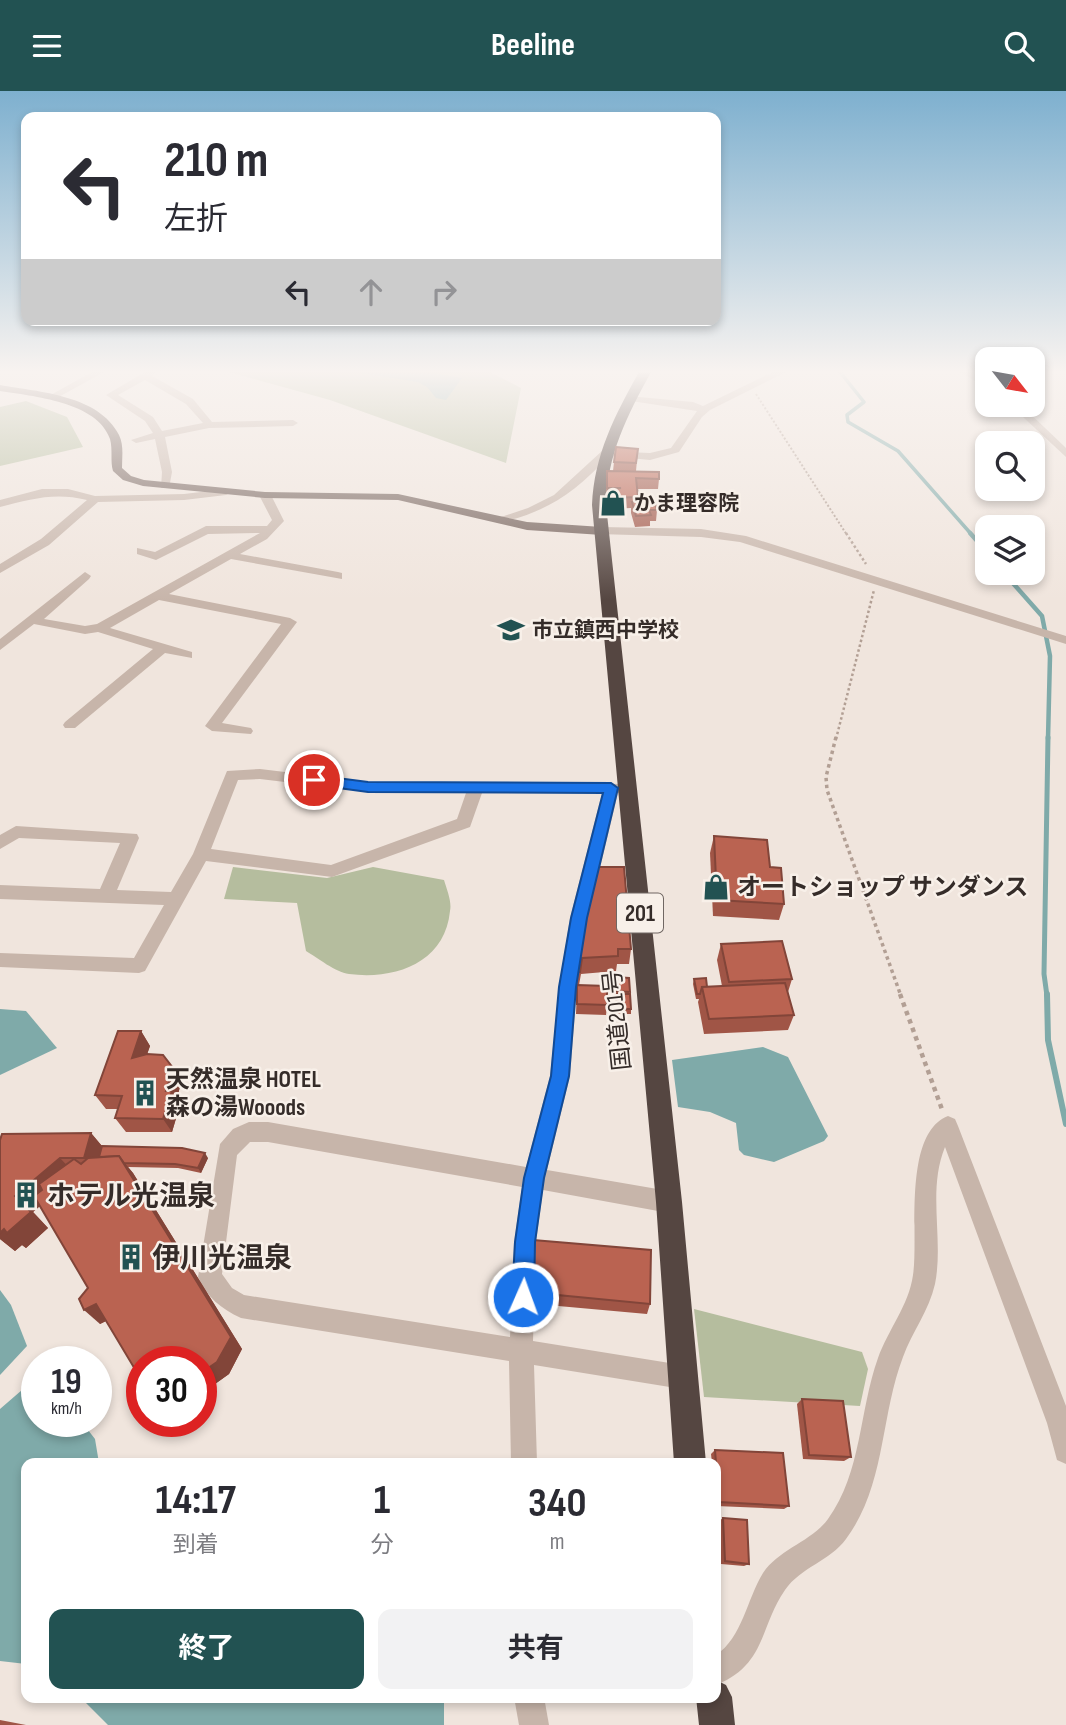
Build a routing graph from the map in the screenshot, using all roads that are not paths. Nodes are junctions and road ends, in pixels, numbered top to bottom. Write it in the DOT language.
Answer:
graph roads {
  1 [pos="115,448"];
  2 [pos="162,448"];
  3 [pos="608,448"];
  4 [pos="676,448"];
  5 [pos="606,453"];
  6 [pos="166,486"];
  7 [pos="226,492"];
  8 [pos="265,495"];
  9 [pos="95,499"];
  10 [pos="0,504"];
  11 [pos="498,520"];
  12 [pos="271,530"];
  13 [pos="602,531"];
  14 [pos="141,551"];
  15 [pos="227,555"];
  16 [pos="0,569"];
  17 [pos="85,576"];
  18 [pos="338,576"];
  19 [pos="155,595"];
  20 [pos="35,620"];
  21 [pos="100,628"];
  22 [pos="1066,640"];
  23 [pos="0,646"];
  24 [pos="163,648"];
  25 [pos="187,655"];
  26 [pos="71,725"];
  27 [pos="246,731"];
  28 [pos="476,787"];
  29 [pos="619,788"];
  30 [pos="0,843"];
  31 [pos="201,854"];
  32 [pos="0,892"];
  33 [pos="107,896"];
  34 [pos="175,899"];
  35 [pos="0,960"];
  36 [pos="534,1178"];
  37 [pos="669,1202"];
  38 [pos="521,1352"];
  39 [pos="682,1377"];
  40 [pos="1066,1451"];
  41 [pos="524,1458"];
  42 [pos="690,1458"];
  43 [pos="721,1668"];
  44 [pos="530,1703"];
  45 [pos="715,1703"];
  46 [pos="534,1725"];
  47 [pos="717,1725"];
  1 -- 6 [label="main road"];
  2 -- 6 [label="street"];
  3 -- 5 [label="highway, 国道201号 / 201"];
  4 -- 5 [label="street"];
  5 -- 11 [label="street"];
  5 -- 13 [label="highway, 国道201号 / 201"];
  6 -- 7 [label="main road"];
  7 -- 8 [label="main road"];
  7 -- 9 [label="street"];
  8 -- 11 [label="main road"];
  8 -- 12 [label="street"];
  9 -- 10 [label="street"];
  9 -- 16 [label="street"];
  11 -- 13 [label="main road"];
  12 -- 14 [label="street"];
  12 -- 15 [label="street"];
  13 -- 22 [label="street"];
  13 -- 29 [label="highway, 国道201号 / 201"];
  15 -- 18 [label="street"];
  15 -- 19 [label="street"];
  17 -- 20 [label="street"];
  19 -- 21 [label="street"];
  19 -- 27 [label="street"];
  20 -- 21 [label="street"];
  20 -- 23 [label="street"];
  21 -- 24 [label="street"];
  24 -- 25 [label="street"];
  24 -- 26 [label="street"];
  28 -- 29 [label="street"];
  28 -- 31 [label="street"];
  28 -- 31 [label="street"];
  29 -- 36 [label="street"];
  29 -- 37 [label="highway, 国道201号 / 201"];
  30 -- 33 [label="street"];
  31 -- 34 [label="street"];
  32 -- 33 [label="street"];
  33 -- 34 [label="street"];
  34 -- 35 [label="street"];
  36 -- 37 [label="street"];
  36 -- 38 [label="street"];
  36 -- 38 [label="street"];
  37 -- 39 [label="highway, 国道201号 / 201"];
  38 -- 39 [label="street"];
  38 -- 41 [label="street"];
  39 -- 42 [label="highway, 国道201号 / 201"];
  40 -- 43 [label="street"];
  44 -- 46 [label="street"];
  45 -- 47 [label="highway"];
}
